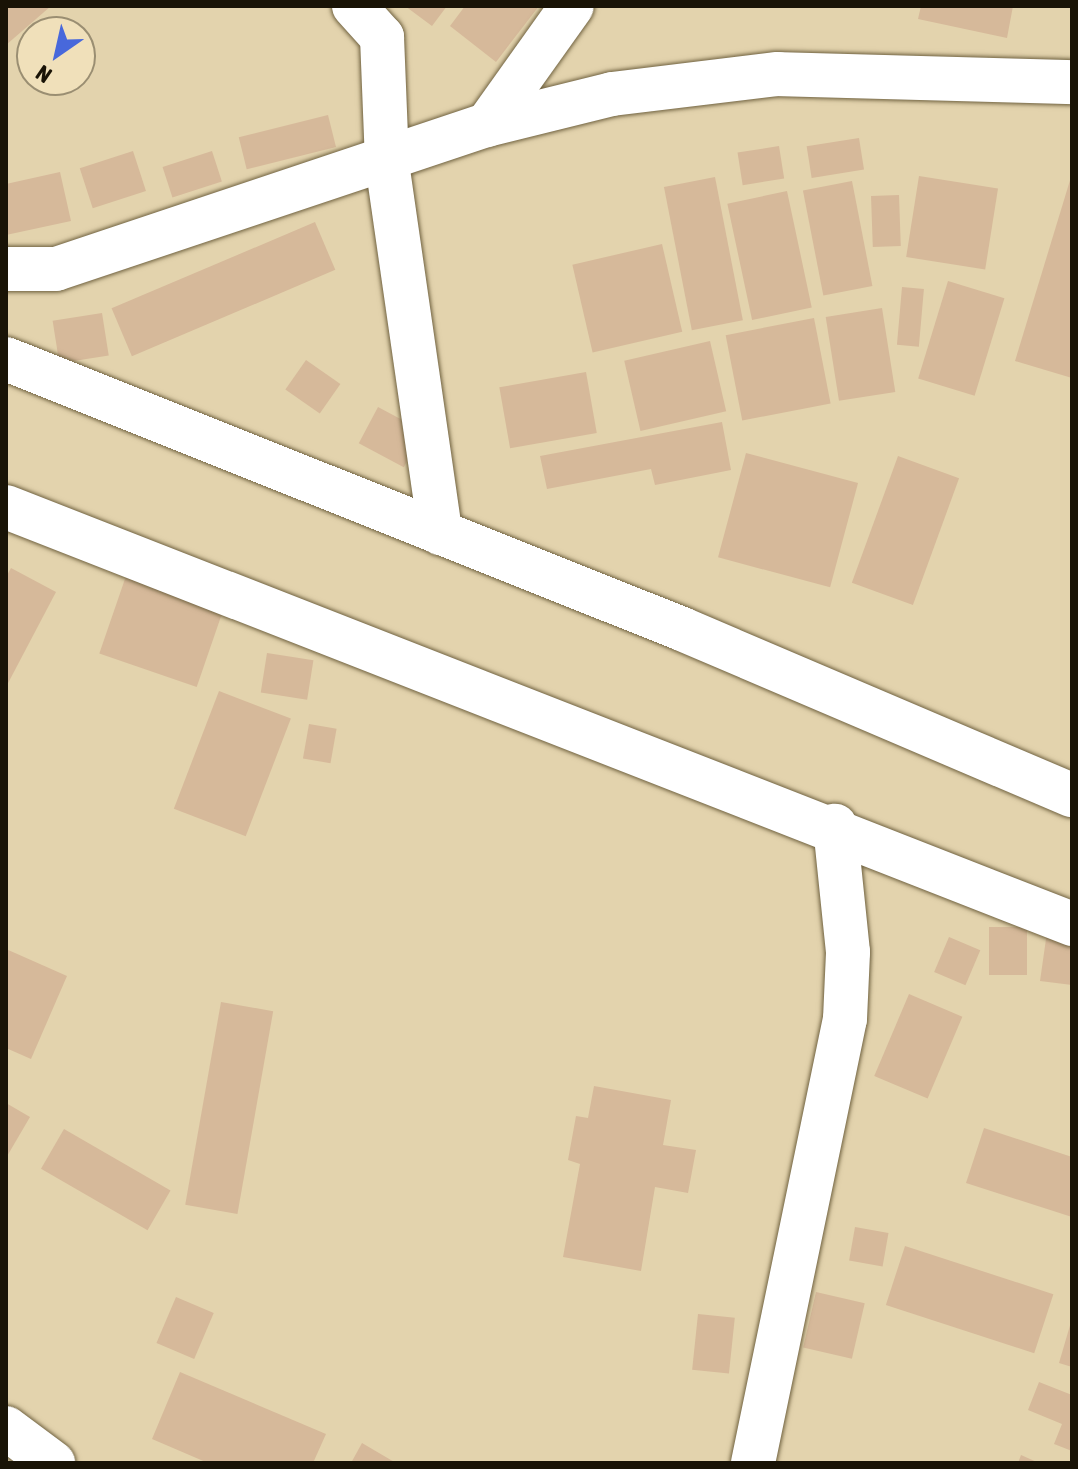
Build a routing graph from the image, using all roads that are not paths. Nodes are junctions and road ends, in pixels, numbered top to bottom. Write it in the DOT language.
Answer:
graph roads {
  1 [pos="354,6"];
  2 [pos="572,6"];
  3 [pos="1072,82"];
  4 [pos="487,125"];
  5 [pos="387,163"];
  6 [pos="6,269"];
  7 [pos="6,359"];
  8 [pos="6,507"];
  9 [pos="440,533"];
  10 [pos="1072,795"];
  11 [pos="835,826"];
  12 [pos="1072,924"];
  13 [pos="6,1428"];
  14 [pos="53,1463"];
  15 [pos="753,1463"];
  1 -- 5 [label="street"];
  2 -- 4 [label="street"];
  3 -- 4 [label="street"];
  4 -- 5 [label="street"];
  5 -- 6 [label="street"];
  5 -- 9 [label="street"];
  7 -- 9 [label="street"];
  8 -- 11 [label="street"];
  9 -- 10 [label="street"];
  11 -- 12 [label="street"];
  11 -- 15 [label="street"];
  13 -- 14 [label="street"];
}
